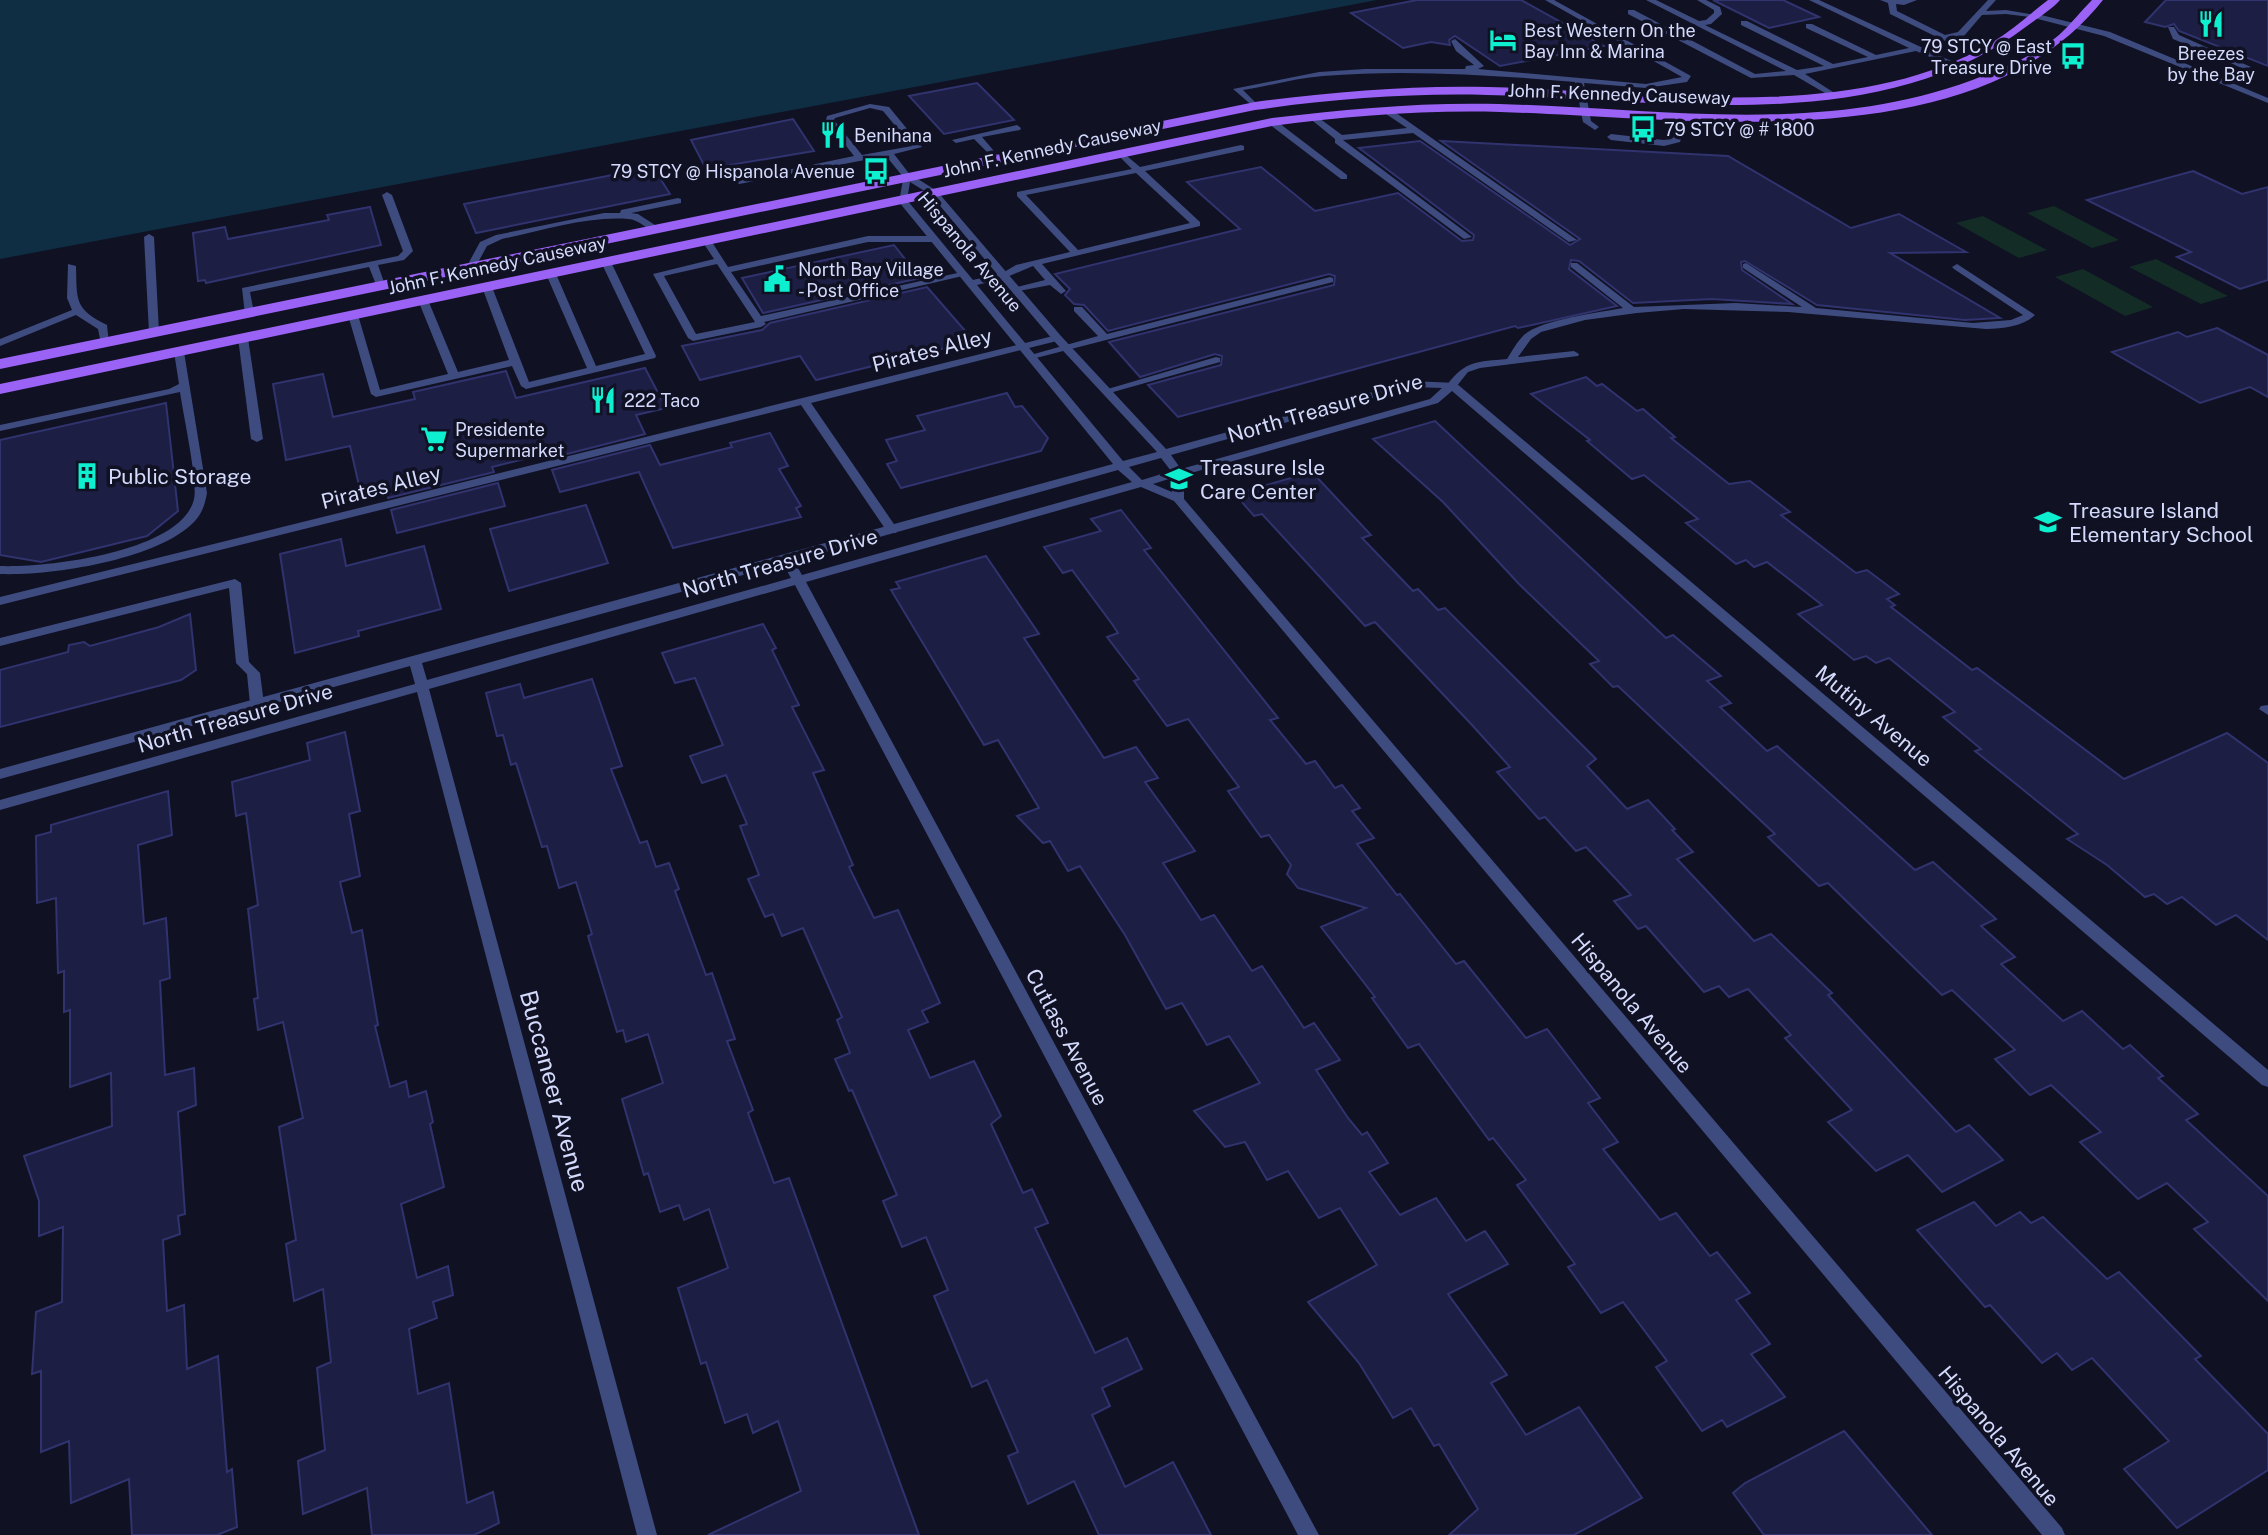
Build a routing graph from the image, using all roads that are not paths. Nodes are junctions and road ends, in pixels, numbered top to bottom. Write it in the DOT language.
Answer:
graph roads {
  1 [pos="1549,0"];
  2 [pos="1650,0"];
  3 [pos="1701,0"];
  4 [pos="1813,0"];
  5 [pos="1913,0"];
  6 [pos="1992,0"];
  7 [pos="2055,0"];
  8 [pos="2098,0"];
  9 [pos="1888,1"];
  10 [pos="1631,12"];
  11 [pos="1980,13"];
  12 [pos="2037,16"];
  13 [pos="1708,22"];
  14 [pos="1744,23"];
  15 [pos="1697,24"];
  16 [pos="2078,25"];
  17 [pos="1809,26"];
  18 [pos="2171,29"];
  19 [pos="1946,37"];
  20 [pos="1455,41"];
  21 [pos="1917,49"];
  22 [pos="1984,53"];
  23 [pos="1877,58"];
  24 [pos="1415,60"];
  25 [pos="1956,65"];
  26 [pos="1833,67"];
  27 [pos="2247,67"];
  28 [pos="1446,71"];
  29 [pos="1806,72"];
  30 [pos="1792,74"];
  31 [pos="1240,80"];
  32 [pos="1579,80"];
  33 [pos="1812,81"];
  34 [pos="1249,86"];
  35 [pos="1864,88"];
  36 [pos="1453,91"];
  37 [pos="1830,94"];
  38 [pos="1584,97"];
  39 [pos="2268,101"];
  40 [pos="1894,104"];
  41 [pos="1255,106"];
  42 [pos="1386,110"];
  43 [pos="1219,113"];
  44 [pos="1585,114"];
  45 [pos="1311,117"];
  46 [pos="1683,119"];
  47 [pos="1272,122"];
  48 [pos="1595,127"];
  49 [pos="1017,128"];
  50 [pos="1239,129"];
  51 [pos="1415,130"];
  52 [pos="976,136"];
  53 [pos="1611,137"];
  54 [pos="1340,138"];
  55 [pos="956,140"];
  56 [pos="1241,148"];
  57 [pos="887,152"];
  58 [pos="1121,154"];
  59 [pos="860,158"];
  60 [pos="996,158"];
  61 [pos="1138,170"];
  62 [pos="907,176"];
  63 [pos="1344,177"];
  64 [pos="739,181"];
  65 [pos="934,193"];
  66 [pos="387,195"];
  67 [pos="902,200"];
  68 [pos="678,201"];
  69 [pos="604,216"];
  70 [pos="655,229"];
  71 [pos="149,237"];
  72 [pos="1467,237"];
  73 [pos="933,239"];
  74 [pos="599,240"];
  75 [pos="1572,240"];
  76 [pos="707,241"];
  77 [pos="1076,253"];
  78 [pos="606,262"];
  79 [pos="373,263"];
  80 [pos="1035,263"];
  81 [pos="722,265"];
  82 [pos="1574,265"];
  83 [pos="1746,265"];
  84 [pos="71,266"];
  85 [pos="472,266"];
  86 [pos="1957,267"];
  87 [pos="551,274"];
  88 [pos="1004,275"];
  89 [pos="966,279"];
  90 [pos="1331,280"];
  91 [pos="1053,281"];
  92 [pos="380,285"];
  93 [pos="487,287"];
  94 [pos="1016,290"];
  95 [pos="1061,291"];
  96 [pos="423,300"];
  97 [pos="1078,309"];
  98 [pos="1813,310"];
  99 [pos="1633,311"];
  100 [pos="76,312"];
  101 [pos="249,313"];
  102 [pos="353,315"];
  103 [pos="758,320"];
  104 [pos="154,332"];
  105 [pos="1104,337"];
  106 [pos="243,338"];
  107 [pos="105,342"];
  108 [pos="1061,342"];
  109 [pos="0,343"];
  110 [pos="1028,351"];
  111 [pos="179,352"];
  112 [pos="1573,354"];
  113 [pos="1512,359"];
  114 [pos="1216,360"];
  115 [pos="515,362"];
  116 [pos="0,364"];
  117 [pos="593,370"];
  118 [pos="454,376"];
  119 [pos="0,377"];
  120 [pos="184,385"];
  121 [pos="1452,385"];
  122 [pos="0,390"];
  123 [pos="1106,391"];
  124 [pos="804,401"];
  125 [pos="0,428"];
  126 [pos="257,439"];
  127 [pos="1164,454"];
  128 [pos="1120,465"];
  129 [pos="1178,472"];
  130 [pos="1138,482"];
  131 [pos="1178,499"];
  132 [pos="892,530"];
  133 [pos="787,559"];
  134 [pos="0,570"];
  135 [pos="798,579"];
  136 [pos="0,601"];
  137 [pos="0,642"];
  138 [pos="415,660"];
  139 [pos="423,687"];
  140 [pos="257,704"];
  141 [pos="0,774"];
  142 [pos="0,805"];
  143 [pos="2268,1080"];
  144 [pos="647,1535"];
  145 [pos="1310,1535"];
  146 [pos="2055,1535"];
  1 -- 32 [label="street"];
  2 -- 15 [label="street"];
  3 -- 13 [label="street"];
  4 -- 21 [label="street"];
  5 -- 9 [label="street"];
  6 -- 11 [label="street"];
  7 -- 12 [label="main road, John F. Kennedy Causeway"];
  8 -- 16 [label="main road, John F. Kennedy Causeway"];
  9 -- 19 [label="street"];
  10 -- 30 [label="street"];
  11 -- 12 [label="street"];
  11 -- 19 [label="street"];
  12 -- 16 [label="street"];
  12 -- 22 [label="main road, John F. Kennedy Causeway"];
  13 -- 15 [label="street"];
  13 -- 29 [label="street"];
  14 -- 26 [label="street"];
  15 -- 30 [label="street"];
  16 -- 39 [label="street"];
  16 -- 40 [label="main road, John F. Kennedy Causeway"];
  17 -- 23 [label="street"];
  18 -- 27 [label="street"];
  19 -- 22 [label="street"];
  20 -- 28 [label="street"];
  21 -- 23 [label="street"];
  21 -- 25 [label="street"];
  22 -- 25 [label="main road, John F. Kennedy Causeway"];
  23 -- 26 [label="street"];
  24 -- 28 [label="street"];
  25 -- 35 [label="main road, John F. Kennedy Causeway"];
  26 -- 29 [label="street"];
  28 -- 32 [label="street"];
  28 -- 34 [label="street"];
  28 -- 36 [label="street"];
  29 -- 30 [label="street"];
  29 -- 33 [label="street"];
  30 -- 33 [label="street"];
  31 -- 34 [label="street"];
  32 -- 38 [label="street"];
  33 -- 37 [label="street"];
  34 -- 41 [label="street"];
  35 -- 37 [label="main road, John F. Kennedy Causeway"];
  35 -- 40 [label="main road"];
  36 -- 38 [label="main road, John F. Kennedy Causeway"];
  36 -- 41 [label="main road, John F. Kennedy Causeway"];
  37 -- 38 [label="main road, John F. Kennedy Causeway"];
  38 -- 44 [label="street"];
  40 -- 46 [label="main road, John F. Kennedy Causeway"];
  41 -- 43 [label="main road, John F. Kennedy Causeway"];
  42 -- 44 [label="main road, John F. Kennedy Causeway"];
  42 -- 45 [label="main road, John F. Kennedy Causeway"];
  42 -- 51 [label="street"];
  43 -- 50 [label="main road"];
  43 -- 60 [label="main road, John F. Kennedy Causeway"];
  44 -- 46 [label="main road, John F. Kennedy Causeway"];
  44 -- 48 [label="street"];
  45 -- 47 [label="main road, John F. Kennedy Causeway"];
  45 -- 54 [label="street"];
  46 -- 53 [label="street"];
  47 -- 50 [label="main road, John F. Kennedy Causeway"];
  47 -- 63 [label="street"];
  49 -- 52 [label="street"];
  50 -- 58 [label="main road, John F. Kennedy Causeway"];
  51 -- 54 [label="street"];
  51 -- 75 [label="street"];
  52 -- 55 [label="street"];
  52 -- 60 [label="street"];
  54 -- 72 [label="street"];
  56 -- 61 [label="street"];
  57 -- 59 [label="street"];
  57 -- 59 [label="street"];
  57 -- 62 [label="street"];
  58 -- 61 [label="street"];
  58 -- 65 [label="main road, John F. Kennedy Causeway"];
  59 -- 64 [label="street"];
  60 -- 62 [label="main road, John F. Kennedy Causeway"];
  61 -- 77 [label="street"];
  61 -- 77 [label="street"];
  62 -- 65 [label="street, Hispanola Avenue"];
  62 -- 67 [label="street, Hispanola Avenue"];
  62 -- 70 [label="main road, John F. Kennedy Causeway"];
  65 -- 67 [label="main road, John F. Kennedy Causeway"];
  65 -- 88 [label="street, Hispanola Avenue"];
  66 -- 79 [label="street"];
  67 -- 73 [label="street, Hispanola Avenue"];
  67 -- 76 [label="main road, John F. Kennedy Causeway"];
  68 -- 69 [label="street"];
  69 -- 70 [label="street"];
  69 -- 85 [label="street"];
  70 -- 74 [label="main road, John F. Kennedy Causeway"];
  71 -- 104 [label="street"];
  73 -- 81 [label="street"];
  73 -- 89 [label="street, Hispanola Avenue"];
  74 -- 78 [label="main road"];
  74 -- 85 [label="main road, John F. Kennedy Causeway"];
  76 -- 78 [label="main road, John F. Kennedy Causeway"];
  76 -- 81 [label="street"];
  77 -- 80 [label="street"];
  78 -- 87 [label="main road, John F. Kennedy Causeway"];
  78 -- 117 [label="street"];
  79 -- 92 [label="street"];
  79 -- 101 [label="street"];
  80 -- 88 [label="street"];
  80 -- 91 [label="street"];
  81 -- 103 [label="street"];
  81 -- 103 [label="street"];
  82 -- 99 [label="street"];
  83 -- 98 [label="street"];
  84 -- 100 [label="street"];
  85 -- 92 [label="main road, John F. Kennedy Causeway"];
  86 -- 98 [label="street"];
  87 -- 93 [label="main road, John F. Kennedy Causeway"];
  87 -- 117 [label="street"];
  88 -- 89 [label="street"];
  88 -- 94 [label="street, Hispanola Avenue"];
  89 -- 103 [label="street"];
  89 -- 110 [label="street, Hispanola Avenue"];
  90 -- 105 [label="street, Pirates Alley"];
  91 -- 94 [label="street"];
  91 -- 95 [label="street"];
  92 -- 101 [label="main road, John F. Kennedy Causeway"];
  93 -- 96 [label="main road, John F. Kennedy Causeway"];
  93 -- 115 [label="street"];
  94 -- 108 [label="street, Hispanola Avenue"];
  96 -- 102 [label="main road, John F. Kennedy Causeway"];
  96 -- 118 [label="street"];
  97 -- 105 [label="street"];
  98 -- 99 [label="street"];
  99 -- 113 [label="street"];
  100 -- 107 [label="street"];
  100 -- 109 [label="street"];
  101 -- 104 [label="main road, John F. Kennedy Causeway"];
  102 -- 106 [label="main road, John F. Kennedy Causeway"];
  102 -- 118 [label="street"];
  104 -- 107 [label="main road, John F. Kennedy Causeway"];
  105 -- 108 [label="street, Pirates Alley"];
  106 -- 111 [label="main road, John F. Kennedy Causeway"];
  106 -- 126 [label="street"];
  107 -- 116 [label="main road, John F. Kennedy Causeway"];
  108 -- 110 [label="street, Pirates Alley"];
  108 -- 123 [label="street, Hispanola Avenue"];
  110 -- 124 [label="street, Pirates Alley"];
  110 -- 128 [label="street, Hispanola Avenue"];
  111 -- 120 [label="street"];
  111 -- 122 [label="main road, John F. Kennedy Causeway"];
  112 -- 113 [label="street"];
  113 -- 121 [label="street"];
  114 -- 123 [label="street"];
  115 -- 117 [label="street"];
  115 -- 118 [label="street"];
  116 -- 119 [label="main road"];
  120 -- 125 [label="street"];
  120 -- 134 [label="street"];
  121 -- 127 [label="street, North Treasure Drive"];
  121 -- 129 [label="street, North Treasure Drive"];
  121 -- 143 [label="street, Mutiny Avenue"];
  123 -- 127 [label="street, Hispanola Avenue"];
  124 -- 132 [label="street"];
  124 -- 136 [label="street, Pirates Alley"];
  127 -- 128 [label="street, North Treasure Drive"];
  127 -- 129 [label="street, Hispanola Avenue"];
  128 -- 130 [label="street, Hispanola Avenue"];
  128 -- 132 [label="street, North Treasure Drive"];
  129 -- 130 [label="street, North Treasure Drive"];
  129 -- 131 [label="street"];
  130 -- 131 [label="street, Hispanola Avenue"];
  130 -- 135 [label="street, North Treasure Drive"];
  131 -- 146 [label="street, Hispanola Avenue"];
  132 -- 133 [label="street, North Treasure Drive"];
  133 -- 135 [label="street, Cutlass Avenue"];
  133 -- 138 [label="street, North Treasure Drive"];
  135 -- 139 [label="street, North Treasure Drive"];
  135 -- 145 [label="street, Cutlass Avenue"];
  137 -- 140 [label="street"];
  138 -- 139 [label="street, Buccaneer Avenue"];
  138 -- 140 [label="street, North Treasure Drive"];
  139 -- 142 [label="street, North Treasure Drive"];
  139 -- 144 [label="street, Buccaneer Avenue"];
  140 -- 141 [label="street, North Treasure Drive"];
}
